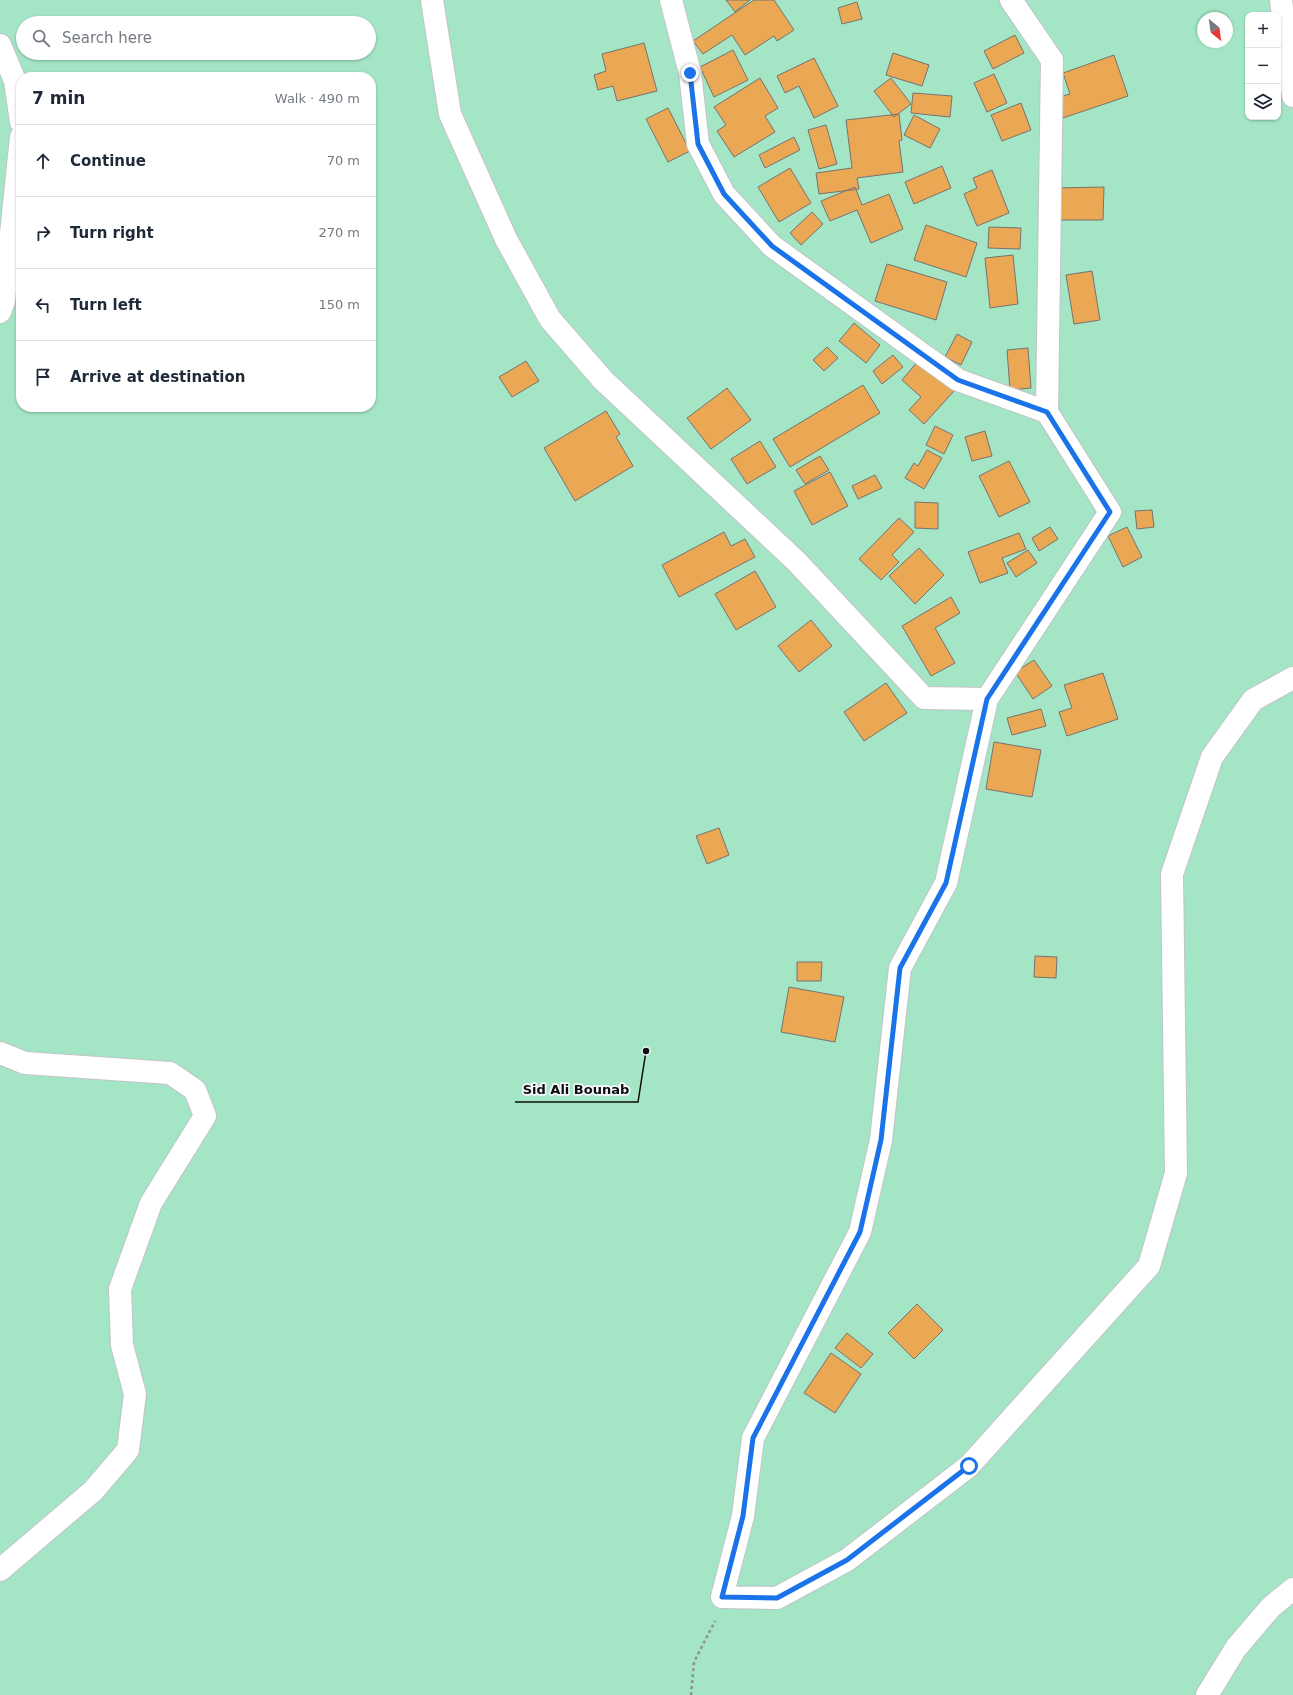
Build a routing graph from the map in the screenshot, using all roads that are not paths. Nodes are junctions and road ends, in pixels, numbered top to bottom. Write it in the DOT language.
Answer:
graph roads {
  1 [pos="432,0"];
  2 [pos="671,0"];
  3 [pos="1011,0"];
  4 [pos="1281,0"];
  5 [pos="0,45"];
  6 [pos="16,88"];
  7 [pos="1293,96"];
  8 [pos="16,185"];
  9 [pos="0,312"];
  10 [pos="1047,412"];
  11 [pos="1293,678"];
  12 [pos="987,699"];
  13 [pos="0,1053"];
  14 [pos="0,1570"];
  15 [pos="1293,1589"];
  16 [pos="1207,1695"];
  1 -- 12 [label="street"];
  2 -- 10 [label="street"];
  3 -- 10 [label="street"];
  4 -- 7 [label="street"];
  5 -- 6 [label="street"];
  8 -- 9 [label="street"];
  10 -- 12 [label="street"];
  11 -- 12 [label="street"];
  13 -- 14 [label="street"];
  15 -- 16 [label="street"];
}
